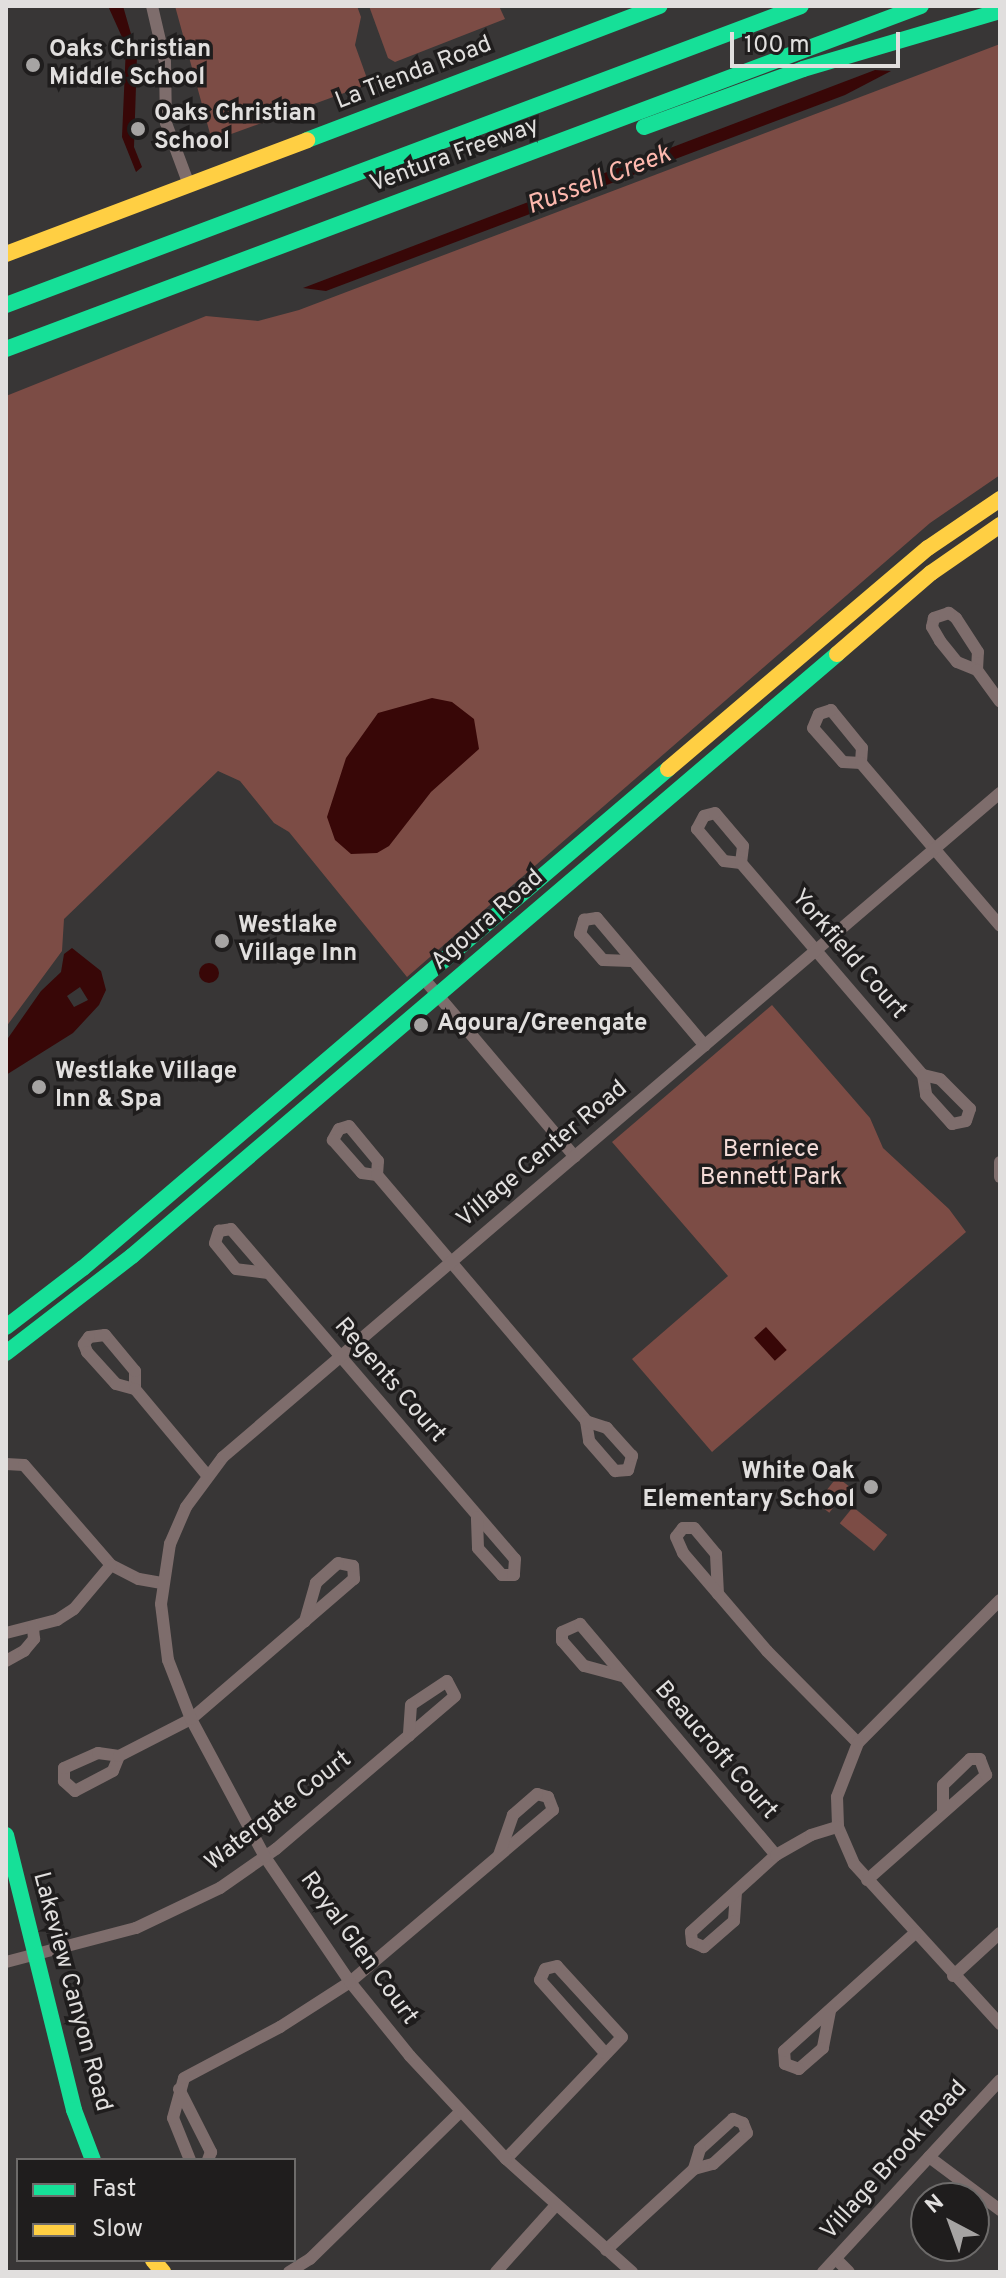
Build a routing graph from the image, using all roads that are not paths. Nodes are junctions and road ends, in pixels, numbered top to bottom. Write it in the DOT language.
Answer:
graph roads {
  1 [pos="152,6"];
  2 [pos="659,6"];
  3 [pos="801,6"];
  4 [pos="921,6"];
  5 [pos="1000,11"];
  6 [pos="604,126"];
  7 [pos="189,185"];
  8 [pos="6,254"];
  9 [pos="6,305"];
  10 [pos="6,349"];
  11 [pos="1000,499"];
  12 [pos="1000,525"];
  13 [pos="977,670"];
  14 [pos="1000,702"];
  15 [pos="861,763"];
  16 [pos="1000,793"];
  17 [pos="934,850"];
  18 [pos="741,863"];
  19 [pos="1000,926"];
  20 [pos="815,951"];
  21 [pos="631,961"];
  22 [pos="424,979"];
  23 [pos="438,996"];
  24 [pos="705,1046"];
  25 [pos="923,1075"];
  26 [pos="575,1157"];
  27 [pos="1000,1162"];
  28 [pos="377,1175"];
  29 [pos="1000,1177"];
  30 [pos="451,1261"];
  31 [pos="268,1273"];
  32 [pos="6,1327"];
  33 [pos="6,1353"];
  34 [pos="340,1357"];
  35 [pos="135,1389"];
  36 [pos="586,1421"];
  37 [pos="6,1464"];
  38 [pos="206,1474"];
  39 [pos="477,1517"];
  40 [pos="111,1565"];
  41 [pos="162,1583"];
  42 [pos="718,1594"];
  43 [pos="1000,1600"];
  44 [pos="305,1621"];
  45 [pos="33,1627"];
  46 [pos="6,1633"];
  47 [pos="6,1661"];
  48 [pos="622,1676"];
  49 [pos="191,1719"];
  50 [pos="409,1736"];
  51 [pos="858,1743"];
  52 [pos="119,1756"];
  53 [pos="943,1812"];
  54 [pos="838,1827"];
  55 [pos="6,1835"];
  56 [pos="499,1855"];
  57 [pos="776,1855"];
  58 [pos="265,1857"];
  59 [pos="867,1880"];
  60 [pos="736,1892"];
  61 [pos="915,1933"];
  62 [pos="1000,1933"];
  63 [pos="34,1955"];
  64 [pos="6,1962"];
  65 [pos="953,1976"];
  66 [pos="350,1982"];
  67 [pos="830,2011"];
  68 [pos="1000,2024"];
  69 [pos="605,2053"];
  70 [pos="1000,2080"];
  71 [pos="179,2089"];
  72 [pos="460,2112"];
  73 [pos="929,2157"];
  74 [pos="92,2158"];
  75 [pos="189,2158"];
  76 [pos="209,2158"];
  77 [pos="506,2159"];
  78 [pos="694,2169"];
  79 [pos="555,2206"];
  80 [pos="1000,2210"];
  81 [pos="606,2250"];
  82 [pos="836,2259"];
  83 [pos="308,2266"];
  84 [pos="289,2272"];
  85 [pos="496,2272"];
  86 [pos="632,2272"];
  87 [pos="823,2272"];
  88 [pos="849,2272"];
  1 -- 7 [label="street"];
  2 -- 7 [label="main road, La Tienda Road"];
  3 -- 9 [label="main road, Ventura Freeway"];
  4 -- 6 [label="main road, Ventura Freeway"];
  5 -- 6 [label="main road"];
  6 -- 10 [label="main road, Ventura Freeway"];
  7 -- 8 [label="main road, La Tienda Road"];
  11 -- 22 [label="main road, Agoura Road"];
  12 -- 23 [label="main road, Agoura Road"];
  13 -- 13 [label="street"];
  13 -- 14 [label="street"];
  15 -- 15 [label="street"];
  15 -- 17 [label="street"];
  16 -- 17 [label="street, Village Center Road"];
  17 -- 19 [label="street"];
  17 -- 20 [label="street, Village Center Road"];
  18 -- 20 [label="street, Yorkfield Court"];
  20 -- 24 [label="street, Village Center Road"];
  20 -- 25 [label="street, Yorkfield Court"];
  21 -- 24 [label="street"];
  22 -- 23 [label="street"];
  22 -- 32 [label="main road, Agoura Road"];
  23 -- 26 [label="street"];
  23 -- 33 [label="main road, Agoura Road"];
  24 -- 26 [label="street, Village Center Road"];
  26 -- 30 [label="street, Village Center Road"];
  27 -- 29 [label="street"];
  28 -- 30 [label="street"];
  30 -- 34 [label="street, Village Center Road"];
  30 -- 36 [label="street"];
  31 -- 31 [label="street, Regents Court"];
  31 -- 34 [label="street, Regents Court"];
  34 -- 38 [label="street, Village Center Road"];
  34 -- 39 [label="street, Regents Court"];
  35 -- 35 [label="street"];
  35 -- 38 [label="street"];
  37 -- 40 [label="street"];
  38 -- 41 [label="street, Village Center Road"];
  39 -- 39 [label="street, Regents Court"];
  40 -- 41 [label="street"];
  40 -- 45 [label="street"];
  41 -- 49 [label="street, Royal Glen Court"];
  42 -- 42 [label="street"];
  42 -- 51 [label="street"];
  43 -- 51 [label="street"];
  44 -- 44 [label="street"];
  44 -- 49 [label="street"];
  45 -- 46 [label="street"];
  45 -- 47 [label="street"];
  48 -- 48 [label="street, Beaucroft Court"];
  48 -- 57 [label="street, Beaucroft Court"];
  49 -- 52 [label="street"];
  49 -- 58 [label="street, Royal Glen Court"];
  50 -- 50 [label="street, Watergate Court"];
  50 -- 58 [label="street, Watergate Court"];
  51 -- 54 [label="street"];
  53 -- 53 [label="street"];
  53 -- 59 [label="street"];
  54 -- 57 [label="street"];
  54 -- 59 [label="street"];
  55 -- 63 [label="main road, Lakeview Canyon Road"];
  56 -- 56 [label="street"];
  56 -- 66 [label="street"];
  57 -- 60 [label="street"];
  58 -- 63 [label="street, Watergate Court"];
  58 -- 66 [label="street, Royal Glen Court"];
  59 -- 61 [label="street"];
  60 -- 60 [label="street"];
  61 -- 65 [label="street"];
  61 -- 67 [label="street"];
  62 -- 65 [label="street"];
  63 -- 64 [label="street, Watergate Court"];
  63 -- 74 [label="main road, Lakeview Canyon Road"];
  65 -- 68 [label="street"];
  66 -- 71 [label="street"];
  66 -- 72 [label="street, Royal Glen Court"];
  67 -- 67 [label="street"];
  69 -- 69 [label="street"];
  69 -- 77 [label="street"];
  70 -- 73 [label="street, Village Brook Road"];
  71 -- 75 [label="street"];
  71 -- 76 [label="street"];
  72 -- 77 [label="street, Royal Glen Court"];
  72 -- 83 [label="street"];
  73 -- 80 [label="street"];
  73 -- 82 [label="street, Village Brook Road"];
  77 -- 79 [label="street, Royal Glen Court"];
  78 -- 78 [label="street"];
  78 -- 81 [label="street"];
  79 -- 81 [label="street, Royal Glen Court"];
  79 -- 85 [label="street"];
  81 -- 86 [label="street, Royal Glen Court"];
  82 -- 87 [label="street, Village Brook Road"];
  82 -- 88 [label="street"];
  83 -- 84 [label="street"];
}
